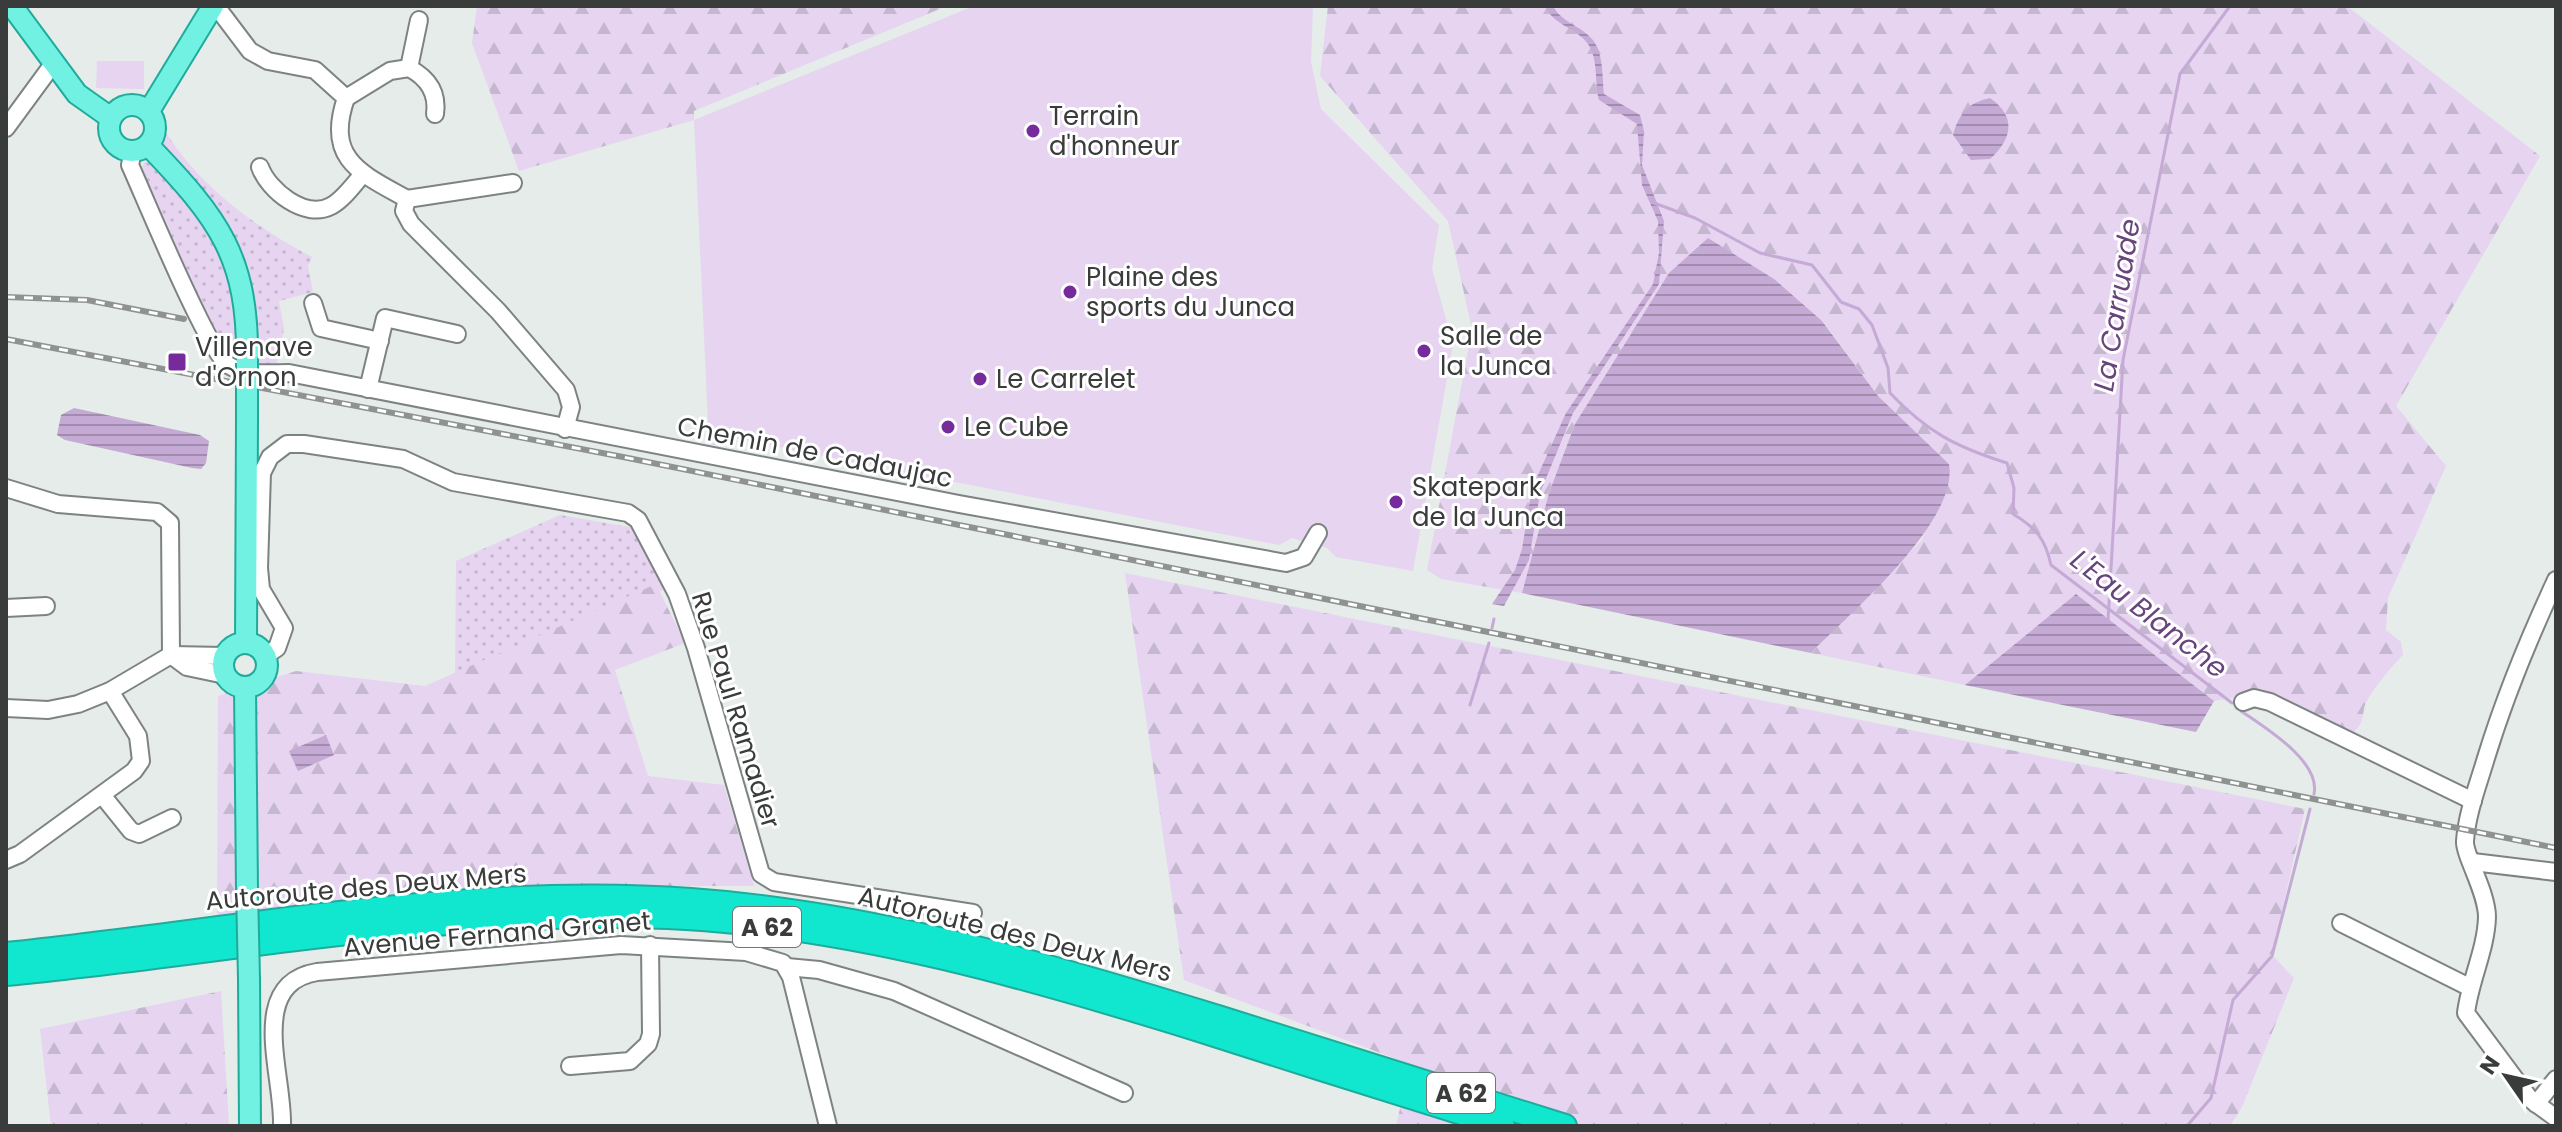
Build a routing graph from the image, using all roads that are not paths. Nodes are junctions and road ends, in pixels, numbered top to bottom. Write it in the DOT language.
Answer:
graph roads {
  1 [pos="12,6"];
  2 [pos="214,6"];
  3 [pos="419,20"];
  4 [pos="53,64"];
  5 [pos="409,68"];
  6 [pos="346,98"];
  7 [pos="149,111"];
  8 [pos="435,114"];
  9 [pos="111,118"];
  10 [pos="6,128"];
  11 [pos="140,148"];
  12 [pos="260,167"];
  13 [pos="363,174"];
  14 [pos="513,183"];
  15 [pos="407,199"];
  16 [pos="313,303"];
  17 [pos="457,334"];
  18 [pos="380,341"];
  19 [pos="368,389"];
  20 [pos="565,429"];
  21 [pos="6,488"];
  22 [pos="1318,533"];
  23 [pos="2556,580"];
  24 [pos="46,606"];
  25 [pos="6,608"];
  26 [pos="246,643"];
  27 [pos="171,655"];
  28 [pos="265,656"];
  29 [pos="225,665"];
  30 [pos="245,687"];
  31 [pos="110,691"];
  32 [pos="2243,702"];
  33 [pos="6,708"];
  34 [pos="102,795"];
  35 [pos="2473,801"];
  36 [pos="172,818"];
  37 [pos="6,860"];
  38 [pos="2473,862"];
  39 [pos="2556,872"];
  40 [pos="973,913"];
  41 [pos="2341,923"];
  42 [pos="650,945"];
  43 [pos="6,954"];
  44 [pos="787,967"];
  45 [pos="6,974"];
  46 [pos="2469,987"];
  47 [pos="570,1066"];
  48 [pos="2556,1079"];
  49 [pos="1124,1093"];
  50 [pos="2536,1104"];
  51 [pos="2556,1119"];
  52 [pos="250,1126"];
  53 [pos="282,1126"];
  54 [pos="828,1126"];
  55 [pos="1503,1126"];
  56 [pos="1565,1126"];
  57 [pos="2551,1126"];
  1 -- 4 [label="main road"];
  2 -- 6 [label="street"];
  2 -- 7 [label="main road"];
  3 -- 5 [label="street"];
  4 -- 9 [label="main road"];
  4 -- 10 [label="street"];
  5 -- 6 [label="street"];
  5 -- 8 [label="street"];
  6 -- 13 [label="street"];
  7 -- 9 [label="main road"];
  7 -- 11 [label="main road"];
  9 -- 11 [label="main road"];
  11 -- 19 [label="street, Chemin de Cadaujac"];
  11 -- 26 [label="main road, bridge"];
  12 -- 13 [label="street"];
  13 -- 15 [label="street"];
  14 -- 15 [label="street"];
  15 -- 20 [label="street"];
  16 -- 18 [label="street"];
  17 -- 18 [label="street"];
  18 -- 19 [label="street"];
  19 -- 20 [label="street, Chemin de Cadaujac"];
  20 -- 22 [label="street, Chemin de Cadaujac"];
  21 -- 27 [label="street"];
  23 -- 35 [label="street"];
  24 -- 25 [label="street"];
  26 -- 28 [label="main road"];
  26 -- 29 [label="main road"];
  27 -- 29 [label="street"];
  27 -- 31 [label="street"];
  28 -- 30 [label="main road"];
  28 -- 40 [label="street, Rue Paul Ramadier"];
  29 -- 30 [label="main road"];
  30 -- 52 [label="main road, bridge"];
  31 -- 33 [label="street"];
  31 -- 34 [label="street"];
  32 -- 35 [label="street"];
  34 -- 36 [label="street"];
  34 -- 37 [label="street"];
  35 -- 38 [label="street"];
  38 -- 39 [label="street"];
  38 -- 46 [label="street"];
  41 -- 46 [label="street"];
  42 -- 44 [label="street, Avenue Fernand Granet"];
  42 -- 47 [label="street"];
  42 -- 53 [label="street, Avenue Fernand Granet"];
  43 -- 56 [label="highway, Autoroute des Deux Mers / A 62"];
  44 -- 49 [label="street, Avenue Fernand Granet"];
  44 -- 54 [label="street"];
  45 -- 55 [label="highway, Autoroute des Deux Mers / A 62"];
  46 -- 50 [label="street"];
  48 -- 50 [label="street"];
  50 -- 51 [label="street"];
  51 -- 57 [label="street"];
}
